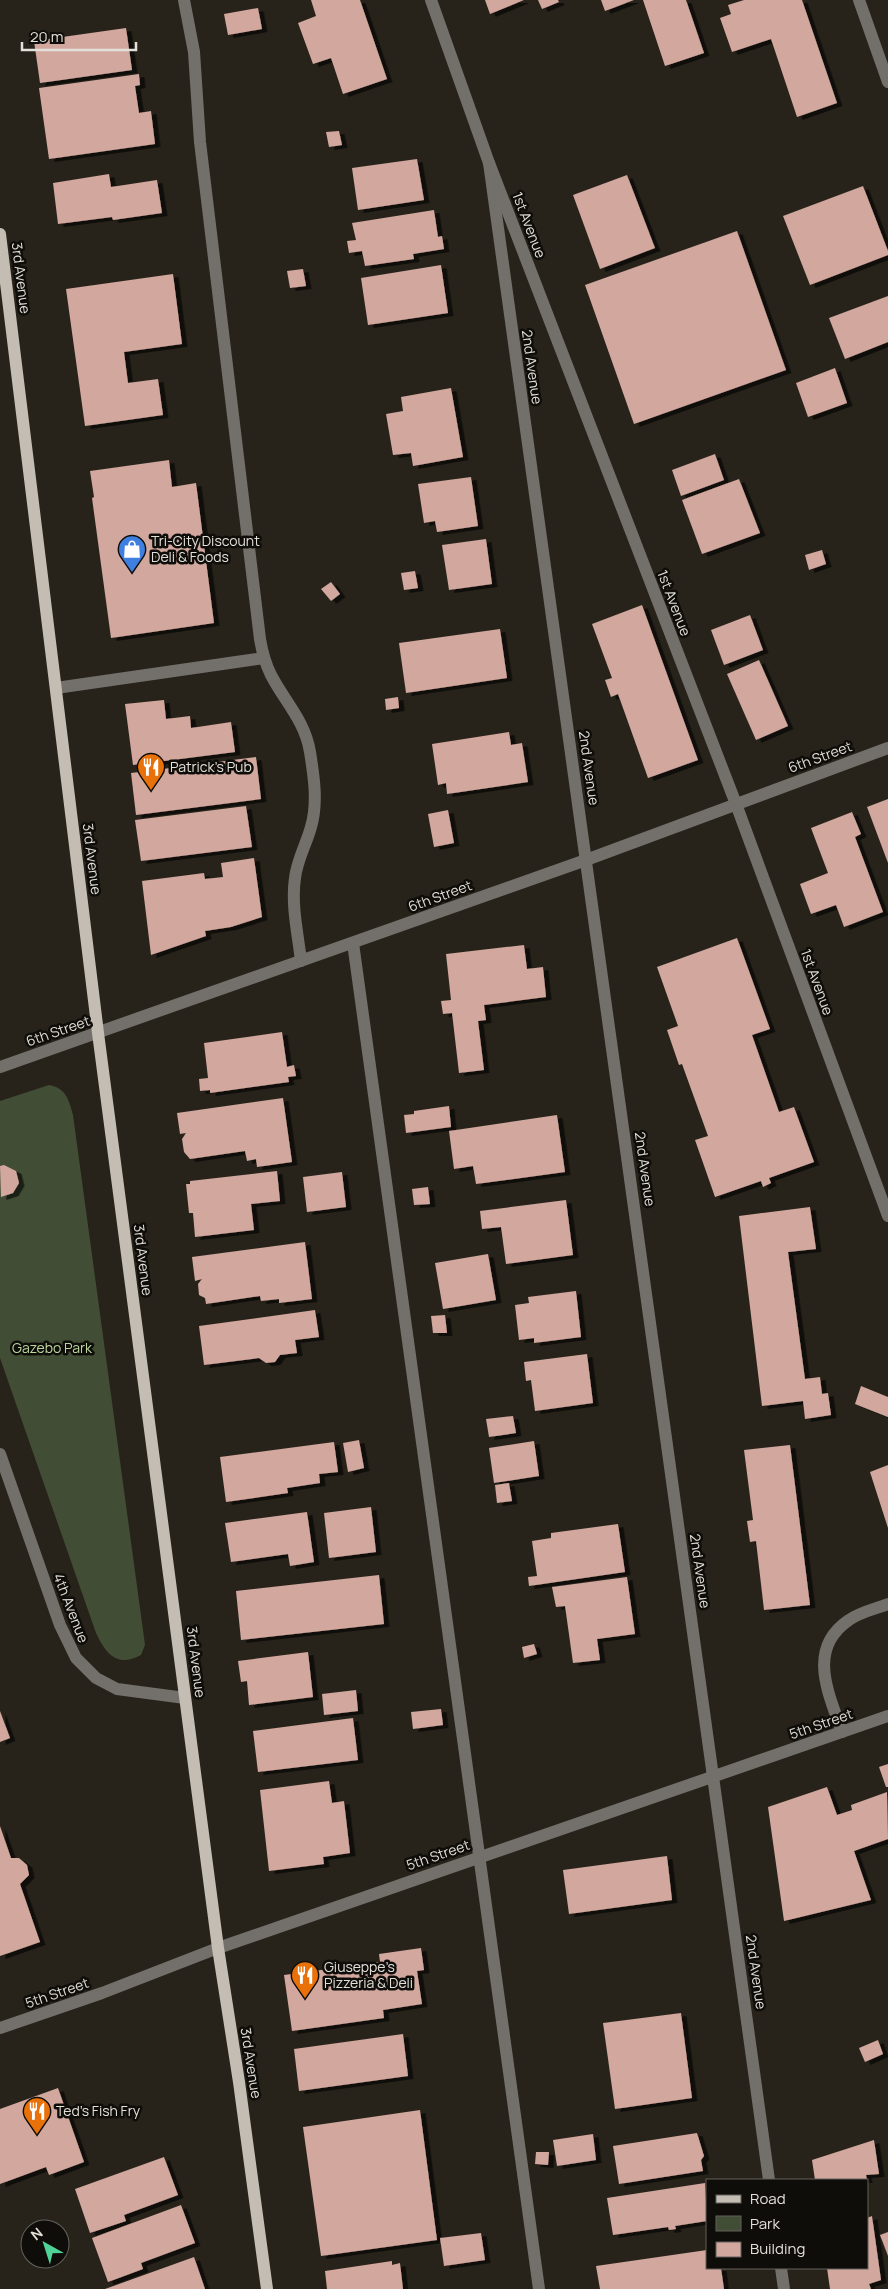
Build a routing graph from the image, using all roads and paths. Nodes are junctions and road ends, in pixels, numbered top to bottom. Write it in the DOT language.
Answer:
graph roads {
  1 [pos="184,0"];
  2 [pos="431,0"];
  3 [pos="859,0"];
  4 [pos="888,82"];
  5 [pos="489,163"];
  6 [pos="0,234"];
  7 [pos="1,253"];
  8 [pos="264,658"];
  9 [pos="56,688"];
  10 [pos="888,748"];
  11 [pos="736,804"];
  12 [pos="586,860"];
  13 [pos="353,943"];
  14 [pos="301,961"];
  15 [pos="98,1033"];
  16 [pos="0,1067"];
  17 [pos="888,1216"];
  18 [pos="0,1454"];
  19 [pos="888,1604"];
  20 [pos="185,1698"];
  21 [pos="888,1716"];
  22 [pos="842,1732"];
  23 [pos="714,1778"];
  24 [pos="480,1856"];
  25 [pos="218,1948"];
  26 [pos="0,2028"];
  27 [pos="769,2179"];
  28 [pos="781,2269"];
  29 [pos="267,2289"];
  30 [pos="539,2289"];
  31 [pos="784,2289"];
  1 -- 8 [label="street"];
  2 -- 5 [label="street, 1st Avenue"];
  3 -- 4 [label="street"];
  5 -- 11 [label="street, 1st Avenue"];
  5 -- 12 [label="street, 2nd Avenue"];
  6 -- 7 [label="main road, 3rd Avenue"];
  7 -- 9 [label="main road, 3rd Avenue"];
  8 -- 9 [label="street"];
  8 -- 14 [label="street"];
  9 -- 15 [label="main road, 3rd Avenue"];
  10 -- 11 [label="street, 6th Street"];
  11 -- 12 [label="street, 6th Street"];
  11 -- 17 [label="street, 1st Avenue"];
  12 -- 13 [label="street, 6th Street"];
  12 -- 23 [label="street, 2nd Avenue"];
  13 -- 14 [label="street, 6th Street"];
  13 -- 24 [label="street"];
  14 -- 15 [label="street, 6th Street"];
  15 -- 16 [label="street, 6th Street"];
  15 -- 20 [label="main road, 3rd Avenue"];
  18 -- 20 [label="street, 4th Avenue"];
  19 -- 22 [label="street"];
  20 -- 25 [label="main road, 3rd Avenue"];
  21 -- 22 [label="street, 5th Street"];
  22 -- 23 [label="street, 5th Street"];
  23 -- 24 [label="street, 5th Street"];
  23 -- 27 [label="street, 2nd Avenue"];
  24 -- 25 [label="street, 5th Street"];
  24 -- 30 [label="street"];
  25 -- 26 [label="street, 5th Street"];
  25 -- 29 [label="main road, 3rd Avenue"];
  28 -- 31 [label="street"];
}
